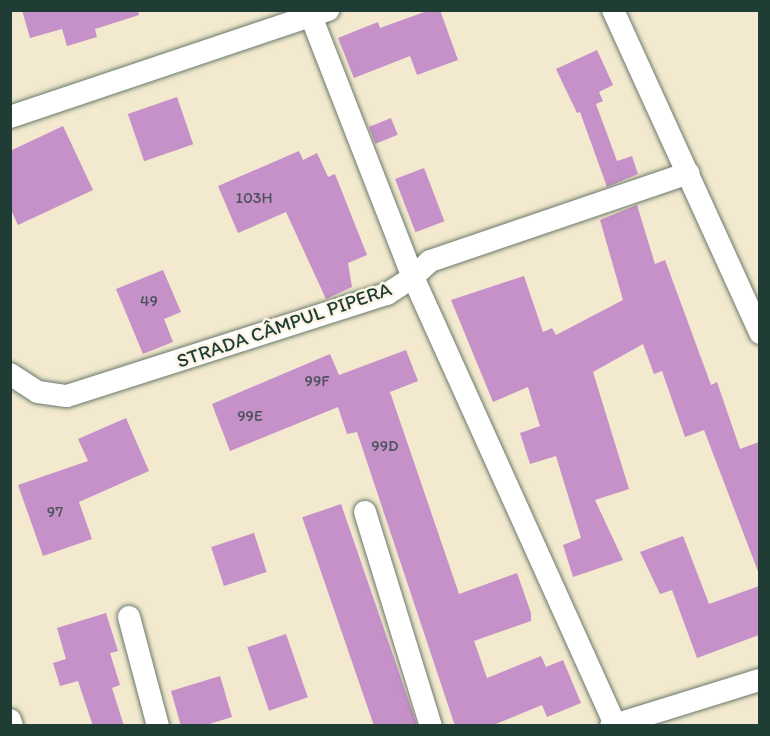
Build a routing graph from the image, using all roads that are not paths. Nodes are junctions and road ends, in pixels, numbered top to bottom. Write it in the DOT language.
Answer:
graph roads {
  1 [pos="613,10"];
  2 [pos="320,13"];
  3 [pos="10,117"];
  4 [pos="688,173"];
  5 [pos="413,277"];
  6 [pos="759,333"];
  7 [pos="10,374"];
  8 [pos="365,512"];
  9 [pos="129,617"];
  10 [pos="759,680"];
  11 [pos="10,720"];
  12 [pos="613,725"];
  13 [pos="12,726"];
  14 [pos="158,726"];
  15 [pos="431,726"];
  1 -- 4 [label="street"];
  2 -- 3 [label="street"];
  2 -- 5 [label="street"];
  4 -- 5 [label="street, STRADA CÂMPUL PIPERA"];
  4 -- 6 [label="street"];
  5 -- 7 [label="street, STRADA CÂMPUL PIPERA"];
  5 -- 12 [label="street"];
  8 -- 15 [label="street"];
  9 -- 14 [label="street"];
  10 -- 12 [label="street"];
  11 -- 13 [label="street"];
}
